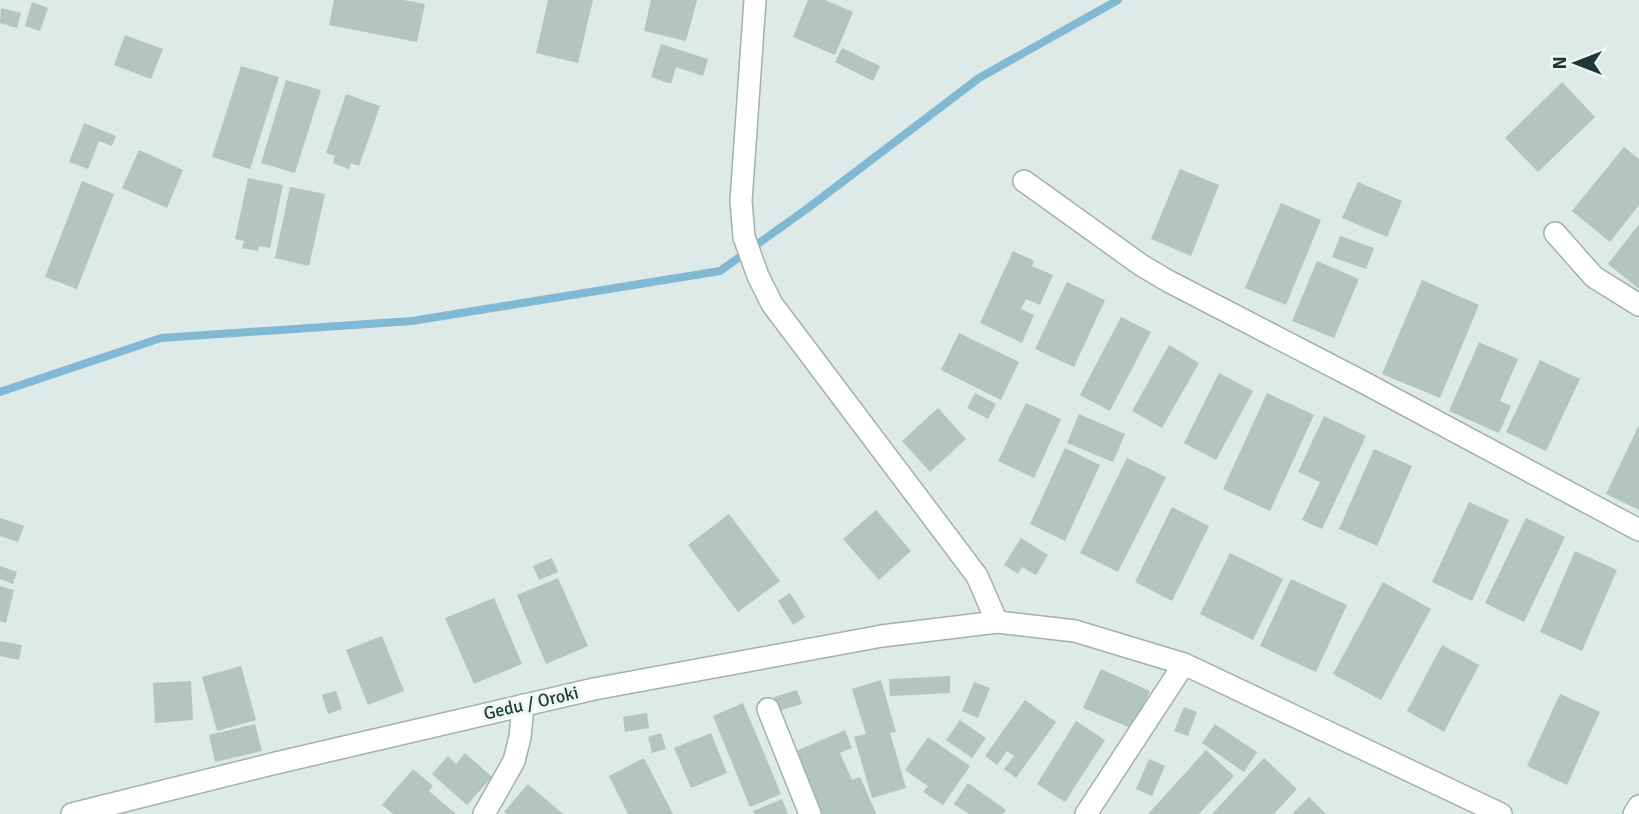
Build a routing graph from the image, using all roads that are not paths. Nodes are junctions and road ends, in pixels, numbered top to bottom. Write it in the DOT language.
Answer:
graph roads {
  1 [pos="755,0"];
  2 [pos="1024,181"];
  3 [pos="1555,233"];
  4 [pos="1639,305"];
  5 [pos="1639,530"];
  6 [pos="997,622"];
  7 [pos="1184,664"];
  8 [pos="523,705"];
  9 [pos="768,709"];
  10 [pos="1639,806"];
  11 [pos="72,814"];
  12 [pos="484,814"];
  13 [pos="810,814"];
  14 [pos="1086,814"];
  15 [pos="1502,814"];
  16 [pos="1633,814"];
  1 -- 6 [label="street"];
  2 -- 5 [label="street"];
  3 -- 4 [label="street"];
  6 -- 7 [label="street, Gedu / Oroki"];
  6 -- 8 [label="street, Gedu / Oroki"];
  7 -- 14 [label="street"];
  7 -- 15 [label="street, Gedu / Oroki"];
  8 -- 11 [label="street, Gedu / Oroki"];
  8 -- 12 [label="street"];
  9 -- 13 [label="street"];
  10 -- 16 [label="street"];
}
